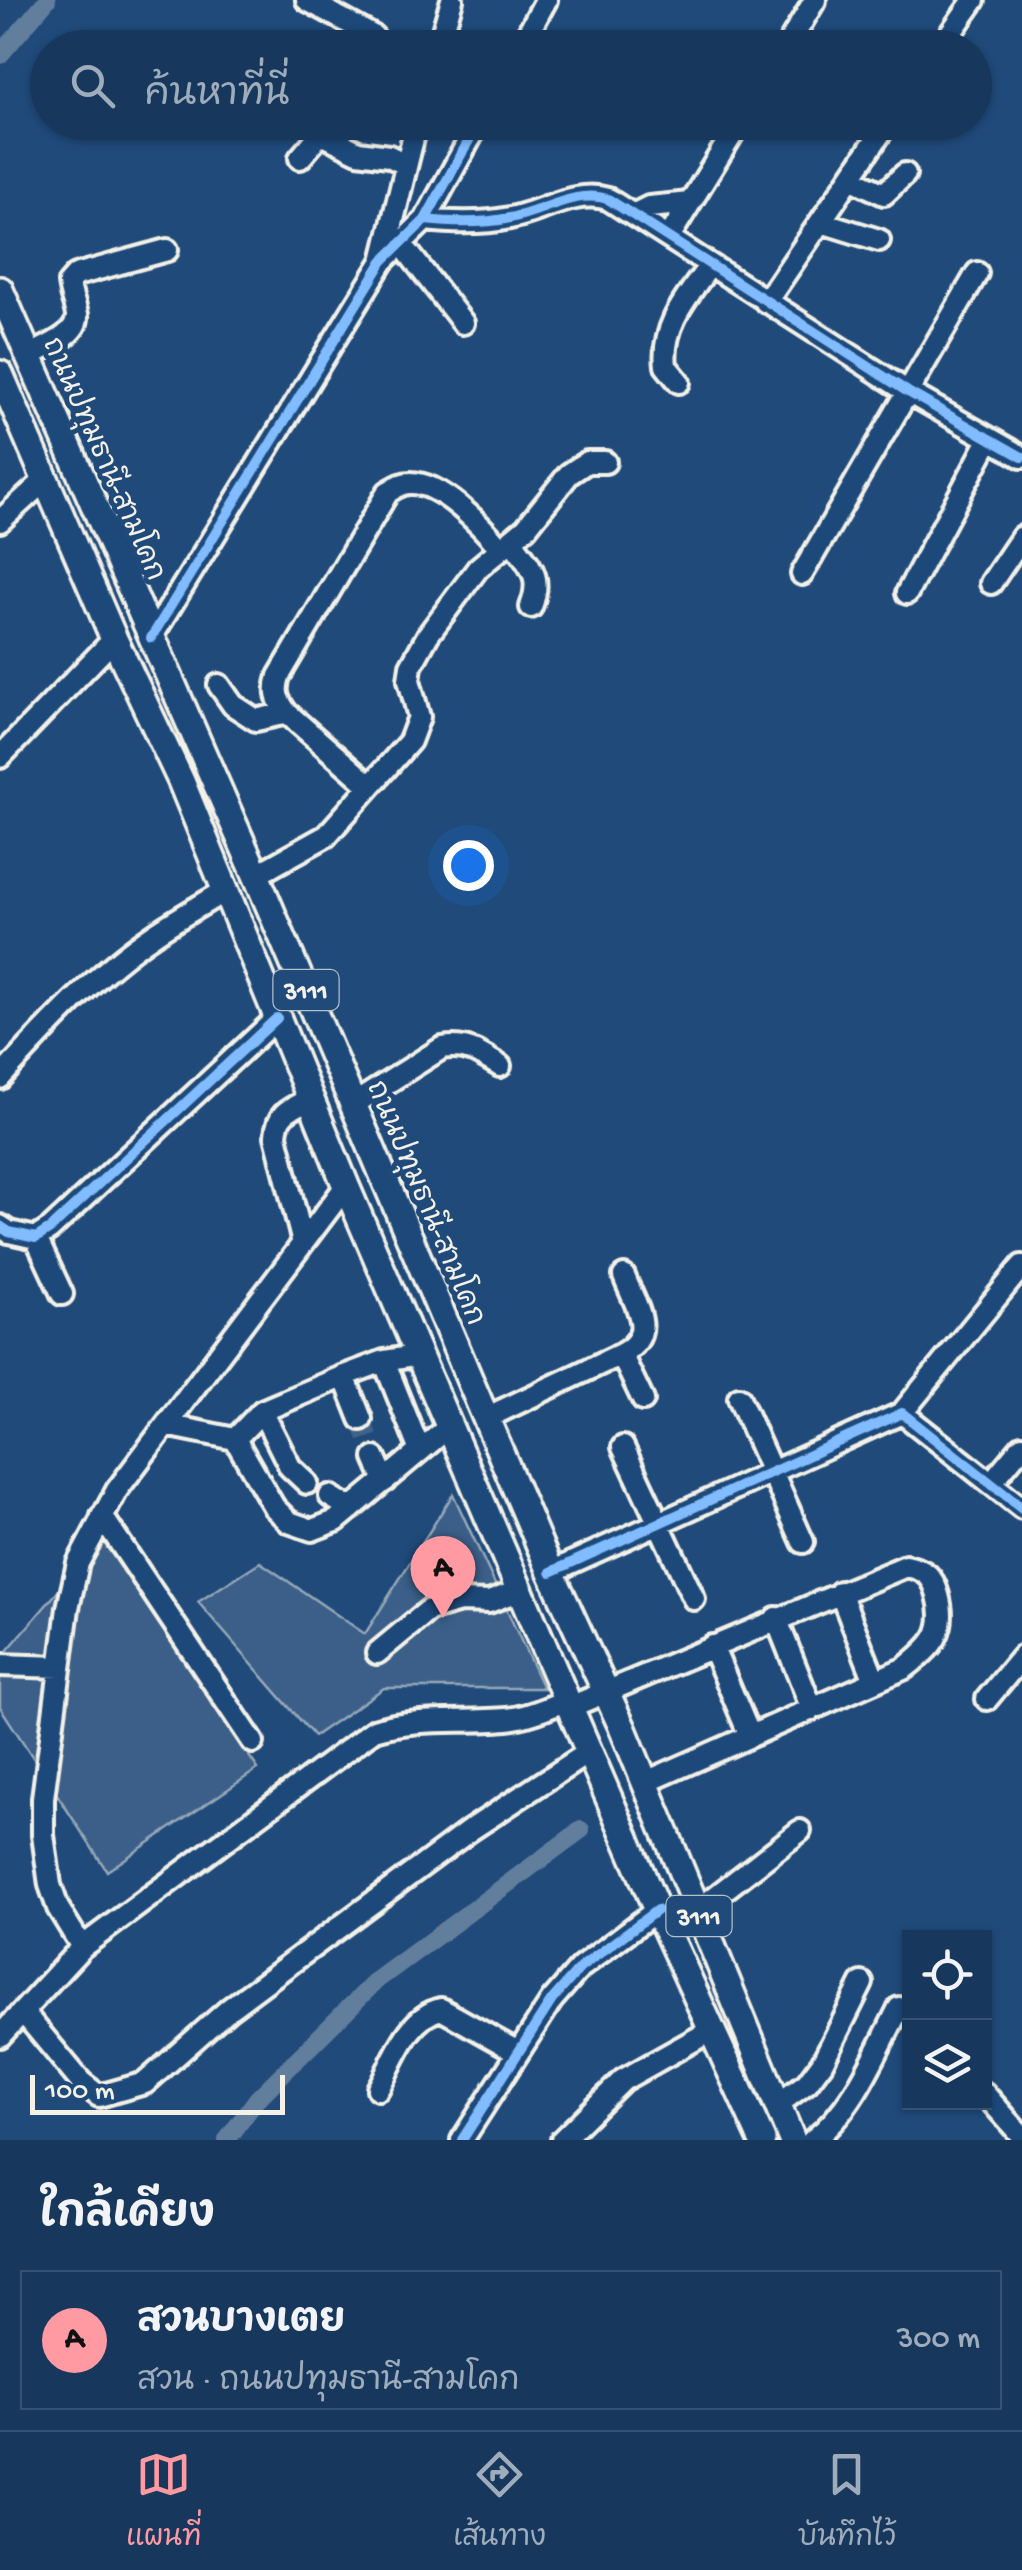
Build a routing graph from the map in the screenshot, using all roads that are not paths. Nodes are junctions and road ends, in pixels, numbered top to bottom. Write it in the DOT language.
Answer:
graph roads {
  1 [pos="306,0"];
  2 [pos="452,0"];
  3 [pos="546,0"];
  4 [pos="815,0"];
  5 [pos="974,0"];
  6 [pos="362,30"];
  7 [pos="443,30"];
  8 [pos="530,30"];
  9 [pos="797,30"];
  10 [pos="953,30"];
  11 [pos="315,140"];
  12 [pos="334,140"];
  13 [pos="412,140"];
  14 [pos="469,140"];
  15 [pos="729,140"];
  16 [pos="876,140"];
  17 [pos="300,158"];
  18 [pos="406,164"];
  19 [pos="905,174"];
  20 [pos="850,178"];
  21 [pos="690,202"];
  22 [pos="633,215"];
  23 [pos="425,220"];
  24 [pos="821,222"];
  25 [pos="669,237"];
  26 [pos="879,240"];
  27 [pos="402,242"];
  28 [pos="167,250"];
  29 [pos="383,260"];
  30 [pos="710,264"];
  31 [pos="977,273"];
  32 [pos="0,290"];
  33 [pos="766,302"];
  34 [pos="462,322"];
  35 [pos="29,356"];
  36 [pos="0,374"];
  37 [pos="679,382"];
  38 [pos="908,392"];
  39 [pos="989,440"];
  40 [pos="1022,457"];
  41 [pos="604,462"];
  42 [pos="46,480"];
  43 [pos="0,521"];
  44 [pos="1022,537"];
  45 [pos="506,544"];
  46 [pos="802,574"];
  47 [pos="991,583"];
  48 [pos="907,593"];
  49 [pos="531,608"];
  50 [pos="151,638"];
  51 [pos="114,639"];
  52 [pos="219,685"];
  53 [pos="286,713"];
  54 [pos="0,757"];
  55 [pos="370,786"];
  56 [pos="256,875"];
  57 [pos="226,890"];
  58 [pos="277,1018"];
  59 [pos="500,1066"];
  60 [pos="0,1078"];
  61 [pos="310,1099"];
  62 [pos="354,1104"];
  63 [pos="346,1186"];
  64 [pos="0,1226"];
  65 [pos="36,1238"];
  66 [pos="303,1243"];
  67 [pos="1022,1266"];
  68 [pos="624,1276"];
  69 [pos="62,1294"];
  70 [pos="420,1354"];
  71 [pos="621,1354"];
  72 [pos="384,1361"];
  73 [pos="344,1376"];
  74 [pos="738,1398"];
  75 [pos="643,1400"];
  76 [pos="262,1411"];
  77 [pos="902,1413"];
  78 [pos="486,1418"];
  79 [pos="361,1419"];
  80 [pos="166,1425"];
  81 [pos="450,1426"];
  82 [pos="235,1439"];
  83 [pos="1022,1446"];
  84 [pos="624,1448"];
  85 [pos="420,1451"];
  86 [pos="375,1458"];
  87 [pos="770,1471"];
  88 [pos="385,1480"];
  89 [pos="306,1483"];
  90 [pos="991,1484"];
  91 [pos="330,1496"];
  92 [pos="1022,1508"];
  93 [pos="351,1509"];
  94 [pos="102,1516"];
  95 [pos="658,1524"];
  96 [pos="803,1542"];
  97 [pos="551,1572"];
  98 [pos="520,1590"];
  99 [pos="840,1592"];
  100 [pos="694,1599"];
  101 [pos="776,1618"];
  102 [pos="712,1646"];
  103 [pos="378,1652"];
  104 [pos="1022,1657"];
  105 [pos="0,1666"];
  106 [pos="60,1667"];
  107 [pos="876,1681"];
  108 [pos="606,1692"];
  109 [pos="987,1698"];
  110 [pos="569,1704"];
  111 [pos="812,1709"];
  112 [pos="750,1736"];
  113 [pos="254,1742"];
  114 [pos="589,1752"];
  115 [pos="644,1783"];
  116 [pos="800,1831"];
  117 [pos="657,1910"];
  118 [pos="697,1910"];
  119 [pos="82,1948"];
  120 [pos="862,1984"];
  121 [pos="899,2008"];
  122 [pos="23,2012"];
  123 [pos="712,2030"];
  124 [pos="0,2036"];
  125 [pos="516,2051"];
  126 [pos="378,2089"];
  127 [pos="992,2103"];
  128 [pos="777,2104"];
  129 [pos="1018,2135"];
  130 [pos="462,2140"];
  131 [pos="562,2140"];
  132 [pos="762,2140"];
  133 [pos="792,2140"];
  134 [pos="813,2140"];
  1 -- 6 [label="street"];
  2 -- 7 [label="street"];
  3 -- 8 [label="street"];
  4 -- 9 [label="street"];
  5 -- 10 [label="street"];
  11 -- 17 [label="street"];
  12 -- 18 [label="street"];
  13 -- 18 [label="street"];
  14 -- 23 [label="street"];
  15 -- 21 [label="street"];
  16 -- 20 [label="street"];
  18 -- 29 [label="street"];
  19 -- 20 [label="street"];
  20 -- 24 [label="street"];
  21 -- 22 [label="street"];
  21 -- 25 [label="street"];
  22 -- 23 [label="street"];
  22 -- 25 [label="street"];
  23 -- 27 [label="street"];
  24 -- 26 [label="street"];
  24 -- 33 [label="street"];
  25 -- 30 [label="street"];
  27 -- 29 [label="street"];
  27 -- 34 [label="street"];
  28 -- 35 [label="street"];
  29 -- 50 [label="street"];
  30 -- 33 [label="street"];
  30 -- 37 [label="street"];
  31 -- 38 [label="street"];
  32 -- 35 [label="main road, ถนนปทุมธานี-สามโคก / 3111"];
  33 -- 38 [label="street"];
  35 -- 50 [label="main road, ถนนปทุมธานี-สามโคก / 3111"];
  36 -- 42 [label="main road, 3111"];
  38 -- 39 [label="street"];
  38 -- 46 [label="street"];
  39 -- 40 [label="street"];
  39 -- 48 [label="street"];
  41 -- 45 [label="street"];
  42 -- 43 [label="street"];
  42 -- 51 [label="main road, 3111"];
  44 -- 47 [label="street"];
  45 -- 49 [label="street"];
  45 -- 53 [label="street"];
  45 -- 55 [label="street"];
  50 -- 56 [label="main road, ถนนปทุมธานี-สามโคก / 3111"];
  51 -- 54 [label="street"];
  51 -- 57 [label="main road, 3111"];
  52 -- 53 [label="street"];
  53 -- 55 [label="street"];
  55 -- 56 [label="street"];
  56 -- 62 [label="main road, ถนนปทุมธานี-สามโคก / 3111"];
  57 -- 58 [label="main road, 3111"];
  57 -- 60 [label="street"];
  58 -- 61 [label="main road, 3111"];
  58 -- 65 [label="street"];
  59 -- 62 [label="street"];
  61 -- 63 [label="main road, 3111"];
  61 -- 66 [label="street"];
  62 -- 78 [label="main road, ถนนปทุมธานี-สามโคก / 3111"];
  63 -- 66 [label="street"];
  63 -- 70 [label="main road, 3111"];
  64 -- 65 [label="street"];
  65 -- 69 [label="street"];
  66 -- 80 [label="street"];
  67 -- 77 [label="street"];
  68 -- 71 [label="street"];
  70 -- 72 [label="street"];
  70 -- 81 [label="main road, 3111"];
  71 -- 75 [label="street"];
  71 -- 78 [label="street"];
  72 -- 73 [label="street"];
  72 -- 85 [label="street"];
  73 -- 76 [label="street"];
  73 -- 79 [label="street"];
  74 -- 87 [label="street"];
  76 -- 82 [label="street"];
  76 -- 89 [label="street"];
  77 -- 87 [label="street"];
  77 -- 90 [label="street"];
  78 -- 97 [label="main road, ถนนปทุมธานี-สามโคก / 3111"];
  80 -- 82 [label="street"];
  80 -- 94 [label="street"];
  81 -- 85 [label="street"];
  81 -- 98 [label="main road, 3111"];
  82 -- 93 [label="street"];
  83 -- 90 [label="street"];
  84 -- 95 [label="street"];
  85 -- 88 [label="street"];
  86 -- 88 [label="street"];
  87 -- 95 [label="street"];
  87 -- 96 [label="street"];
  88 -- 93 [label="street"];
  90 -- 92 [label="street"];
  91 -- 93 [label="street"];
  94 -- 106 [label="street"];
  94 -- 113 [label="street"];
  95 -- 97 [label="street"];
  95 -- 100 [label="street"];
  97 -- 108 [label="main road, ถนนปทุมธานี-สามโคก / 3111"];
  98 -- 103 [label="street"];
  98 -- 110 [label="main road, 3111"];
  99 -- 101 [label="street"];
  99 -- 107 [label="street"];
  99 -- 107 [label="street"];
  101 -- 102 [label="street"];
  101 -- 111 [label="street"];
  102 -- 108 [label="street"];
  102 -- 112 [label="street"];
  104 -- 109 [label="street"];
  105 -- 106 [label="street"];
  106 -- 119 [label="street"];
  107 -- 111 [label="street"];
  108 -- 110 [label="street"];
  108 -- 115 [label="main road, ถนนปทุมธานี-สามโคก / 3111"];
  110 -- 114 [label="main road, 3111"];
  110 -- 119 [label="street"];
  111 -- 112 [label="street"];
  112 -- 115 [label="street"];
  114 -- 117 [label="main road, 3111"];
  114 -- 122 [label="street"];
  115 -- 118 [label="main road, ถนนปทุมธานี-สามโคก / 3111"];
  116 -- 118 [label="street"];
  117 -- 123 [label="main road, 3111"];
  117 -- 125 [label="street"];
  118 -- 128 [label="main road, ถนนปทุมธานี-สามโคก / 3111"];
  119 -- 122 [label="street"];
  120 -- 128 [label="street"];
  121 -- 134 [label="street"];
  122 -- 124 [label="street"];
  123 -- 131 [label="street"];
  123 -- 132 [label="main road, 3111"];
  125 -- 126 [label="street"];
  125 -- 130 [label="street"];
  127 -- 129 [label="street"];
  128 -- 133 [label="main road, ถนนปทุมธานี-สามโคก / 3111"];
}
